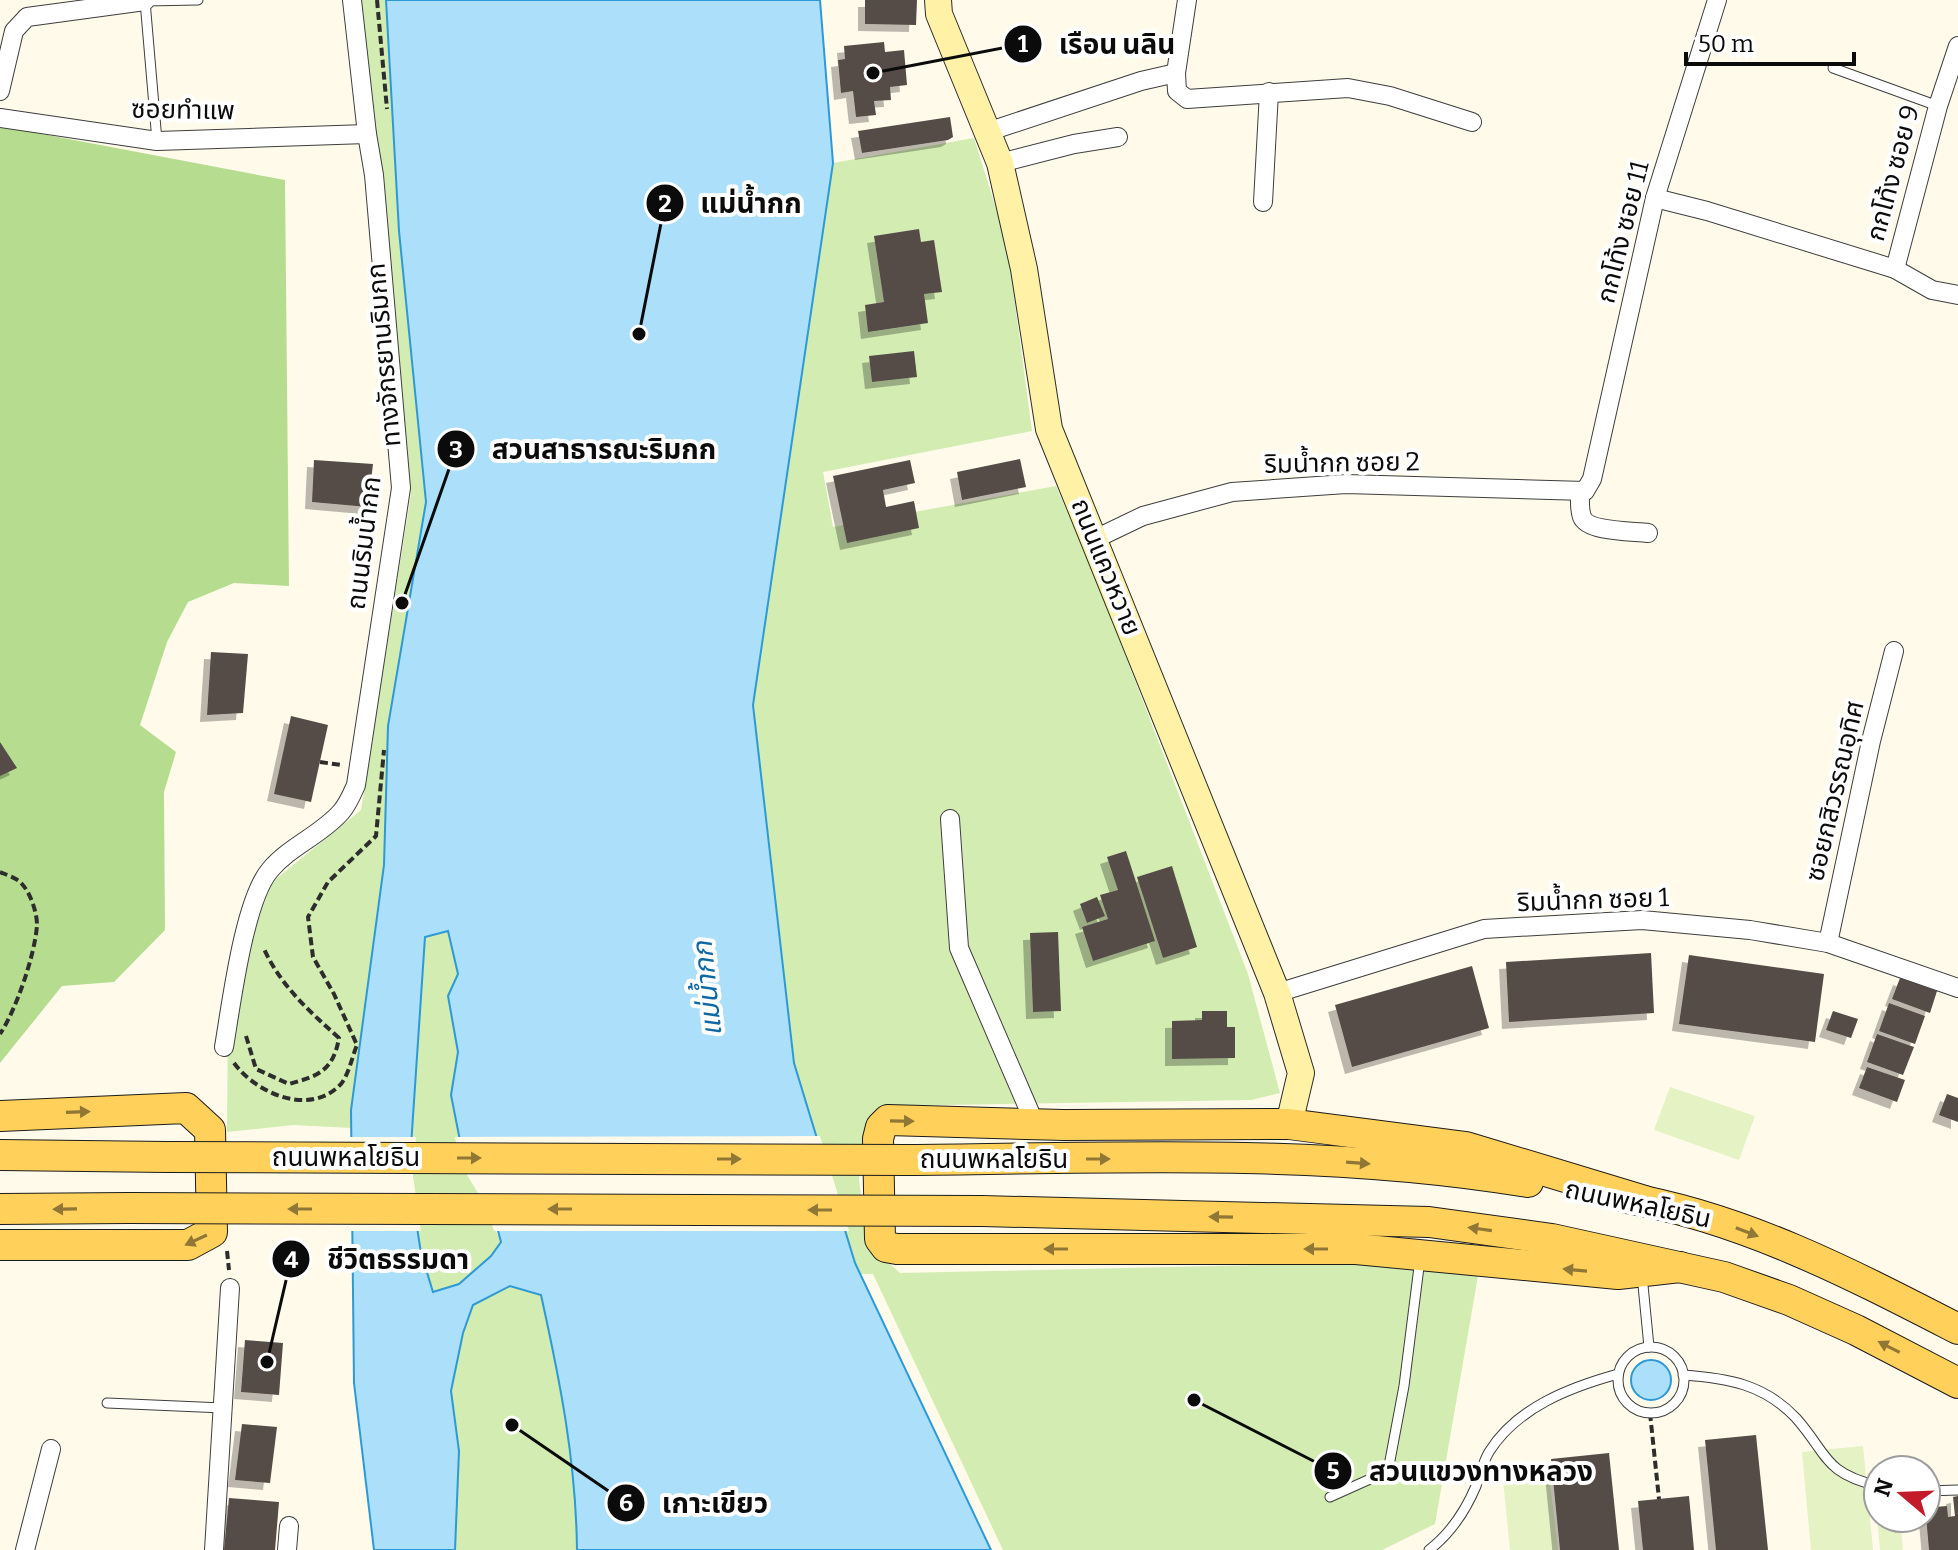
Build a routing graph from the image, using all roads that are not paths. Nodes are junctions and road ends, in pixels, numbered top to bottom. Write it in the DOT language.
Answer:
graph roads {
  1 [pos="198,0"];
  2 [pos="352,0"];
  3 [pos="938,0"];
  4 [pos="1187,0"];
  5 [pos="1717,0"];
  6 [pos="145,1"];
  7 [pos="1958,46"];
  8 [pos="1833,68"];
  9 [pos="1176,73"];
  10 [pos="0,91"];
  11 [pos="1269,92"];
  12 [pos="1938,106"];
  13 [pos="0,118"];
  14 [pos="1472,122"];
  15 [pos="987,132"];
  16 [pos="367,134"];
  17 [pos="1118,137"];
  18 [pos="157,141"];
  19 [pos="1000,163"];
  20 [pos="1655,198"];
  21 [pos="1263,202"];
  22 [pos="1895,269"];
  23 [pos="1958,295"];
  24 [pos="1586,485"];
  25 [pos="1648,533"];
  26 [pos="1095,539"];
  27 [pos="1894,651"];
  28 [pos="950,819"];
  29 [pos="1828,943"];
  30 [pos="1958,988"];
  31 [pos="1277,993"];
  32 [pos="224,1047"];
  33 [pos="0,1116"];
  34 [pos="1035,1124"];
  35 [pos="1289,1124"];
  36 [pos="0,1155"];
  37 [pos="1645,1201"];
  38 [pos="0,1209"];
  39 [pos="0,1245"];
  40 [pos="1420,1255"];
  41 [pos="1680,1267"];
  42 [pos="1642,1272"];
  43 [pos="230,1288"];
  44 [pos="1958,1329"];
  45 [pos="1649,1347"];
  46 [pos="1618,1374"];
  47 [pos="1683,1375"];
  48 [pos="1958,1383"];
  49 [pos="107,1403"];
  50 [pos="223,1408"];
  51 [pos="51,1449"];
  52 [pos="1862,1483"];
  53 [pos="1330,1497"];
  54 [pos="289,1526"];
  55 [pos="25,1550"];
  56 [pos="214,1550"];
  57 [pos="287,1550"];
  58 [pos="1429,1550"];
  1 -- 6 [label="lane"];
  2 -- 16 [label="street, ถนนริมน้ำกก"];
  3 -- 15 [label="street, ถนนแควหวาย"];
  4 -- 9 [label="street"];
  5 -- 20 [label="street, กกโท้ง ซอย 11"];
  6 -- 10 [label="street"];
  6 -- 18 [label="lane"];
  7 -- 12 [label="street, กกโท้ง ซอย 9"];
  8 -- 12 [label="lane"];
  9 -- 11 [label="street"];
  9 -- 15 [label="street"];
  11 -- 14 [label="street"];
  11 -- 21 [label="street"];
  12 -- 22 [label="street, กกโท้ง ซอย 9"];
  13 -- 18 [label="street, ซอยทำแพ"];
  15 -- 19 [label="street, ถนนแควหวาย"];
  16 -- 18 [label="street, ซอยทำแพ"];
  16 -- 32 [label="street, ถนนริมน้ำกก"];
  17 -- 19 [label="street"];
  19 -- 26 [label="street, ถนนแควหวาย"];
  20 -- 22 [label="street"];
  20 -- 24 [label="street, กกโท้ง ซอย 11"];
  22 -- 23 [label="street"];
  24 -- 25 [label="street"];
  24 -- 26 [label="street, ริมน้ำกก ซอย 2"];
  26 -- 31 [label="street, ถนนแควหวาย"];
  27 -- 29 [label="street, ซอยกสิวรรณอุทิศ"];
  28 -- 34 [label="street"];
  29 -- 30 [label="street, ริมน้ำกก ซอย 1"];
  29 -- 31 [label="street, ริมน้ำกก ซอย 1"];
  31 -- 35 [label="street, ถนนแควหวาย"];
  33 -- 39 [label="main road, one-way"];
  34 -- 35 [label="main road"];
  40 -- 34 [label="main road, one-way"];
  35 -- 37 [label="main road"];
  36 -- 37 [label="main road, ถนนพหลโยธิน, one-way, bridge"];
  37 -- 44 [label="main road, ถนนพหลโยธิน, one-way"];
  41 -- 38 [label="main road, ถนนพหลโยธิน, one-way, bridge"];
  42 -- 40 [label="main road, one-way"];
  40 -- 53 [label="lane"];
  41 -- 42 [label="main road"];
  48 -- 41 [label="main road, ถนนพหลโยธิน, one-way"];
  42 -- 45 [label="lane"];
  43 -- 50 [label="street"];
  45 -- 46 [label="lane"];
  45 -- 47 [label="lane"];
  46 -- 47 [label="lane"];
  46 -- 58 [label="lane"];
  47 -- 52 [label="lane"];
  49 -- 50 [label="lane"];
  50 -- 56 [label="street"];
  51 -- 55 [label="street"];
  54 -- 57 [label="street"];
}
